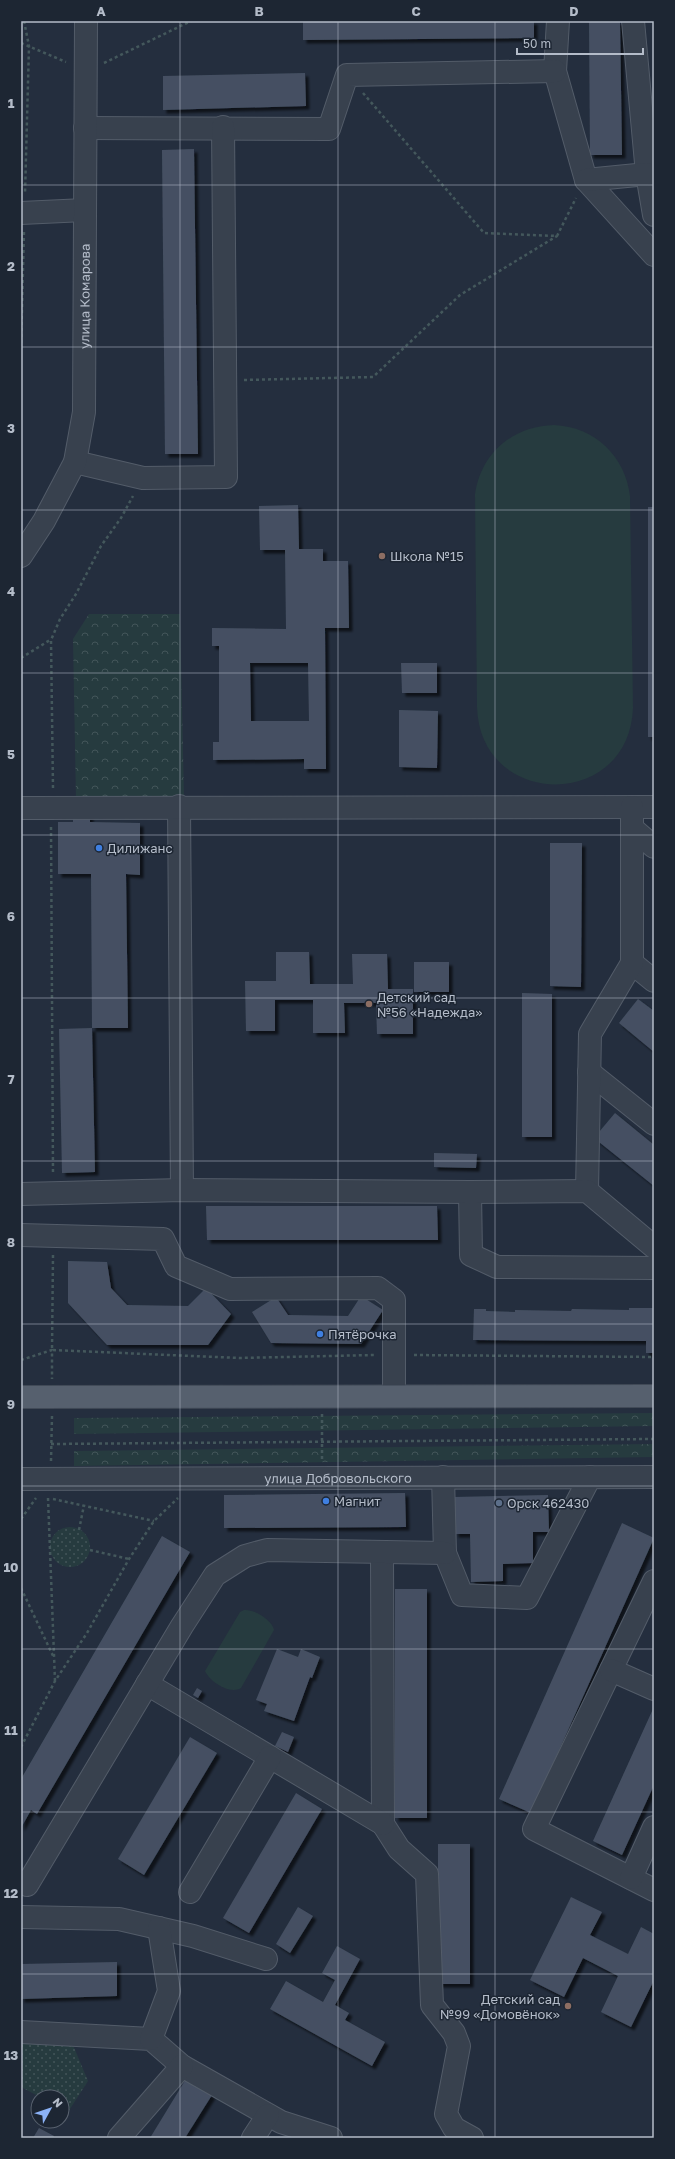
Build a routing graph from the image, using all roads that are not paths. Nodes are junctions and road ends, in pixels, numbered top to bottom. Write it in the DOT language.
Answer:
graph roads {
  1 [pos="86,21"];
  2 [pos="558,21"];
  3 [pos="633,21"];
  4 [pos="645,54"];
  5 [pos="555,71"];
  6 [pos="223,127"];
  7 [pos="85,128"];
  8 [pos="647,174"];
  9 [pos="586,180"];
  10 [pos="85,210"];
  11 [pos="23,213"];
  12 [pos="654,215"];
  13 [pos="654,255"];
  14 [pos="75,462"];
  15 [pos="21,556"];
  16 [pos="179,806"];
  17 [pos="654,806"];
  18 [pos="21,808"];
  19 [pos="632,818"];
  20 [pos="654,846"];
  21 [pos="632,962"];
  22 [pos="654,981"];
  23 [pos="589,1072"];
  24 [pos="654,1124"];
  25 [pos="182,1190"];
  26 [pos="587,1191"];
  27 [pos="470,1192"];
  28 [pos="21,1194"];
  29 [pos="21,1235"];
  30 [pos="654,1247"];
  31 [pos="654,1268"];
  32 [pos="21,1396"];
  33 [pos="394,1396"];
  34 [pos="654,1396"];
  35 [pos="443,1477"];
  36 [pos="590,1477"];
  37 [pos="654,1477"];
  38 [pos="21,1479"];
  39 [pos="382,1553"];
  40 [pos="445,1553"];
  41 [pos="654,1581"];
  42 [pos="611,1670"];
  43 [pos="147,1684"];
  44 [pos="654,1689"];
  45 [pos="270,1757"];
  46 [pos="383,1824"];
  47 [pos="654,1827"];
  48 [pos="630,1878"];
  49 [pos="21,1882"];
  50 [pos="654,1890"];
  51 [pos="190,1892"];
  52 [pos="21,1917"];
  53 [pos="159,1928"];
  54 [pos="266,1959"];
  55 [pos="21,2032"];
  56 [pos="151,2038"];
  57 [pos="182,2066"];
  58 [pos="268,2115"];
  59 [pos="119,2138"];
  60 [pos="253,2138"];
  61 [pos="331,2138"];
  62 [pos="472,2138"];
  1 -- 7 [label="street, улица Комарова"];
  2 -- 5 [label="street"];
  3 -- 4 [label="street"];
  4 -- 8 [label="street"];
  5 -- 6 [label="street"];
  5 -- 9 [label="street"];
  6 -- 7 [label="street"];
  6 -- 14 [label="street"];
  7 -- 10 [label="street, улица Комарова"];
  8 -- 9 [label="street"];
  8 -- 12 [label="street"];
  9 -- 13 [label="street"];
  10 -- 11 [label="street"];
  10 -- 14 [label="street, улица Комарова"];
  14 -- 15 [label="street, улица Комарова"];
  16 -- 18 [label="street"];
  16 -- 19 [label="street"];
  16 -- 25 [label="street"];
  17 -- 19 [label="street"];
  19 -- 20 [label="street"];
  19 -- 21 [label="street"];
  21 -- 22 [label="street"];
  21 -- 23 [label="street"];
  23 -- 24 [label="street"];
  23 -- 26 [label="street"];
  25 -- 27 [label="street"];
  25 -- 28 [label="street"];
  26 -- 27 [label="street"];
  26 -- 30 [label="street"];
  27 -- 31 [label="street"];
  29 -- 33 [label="street"];
  32 -- 33 [label="main road"];
  33 -- 34 [label="main road"];
  35 -- 36 [label="street, улица Добровольского"];
  35 -- 38 [label="street, улица Добровольского"];
  35 -- 40 [label="street"];
  36 -- 37 [label="street, улица Добровольского"];
  36 -- 40 [label="street"];
  39 -- 40 [label="street"];
  39 -- 43 [label="street"];
  39 -- 46 [label="street"];
  41 -- 42 [label="street"];
  42 -- 44 [label="street"];
  42 -- 48 [label="street"];
  43 -- 45 [label="street"];
  43 -- 49 [label="street"];
  45 -- 46 [label="street"];
  45 -- 51 [label="street"];
  46 -- 62 [label="street"];
  47 -- 48 [label="street"];
  48 -- 50 [label="street"];
  52 -- 53 [label="street"];
  53 -- 54 [label="street"];
  53 -- 56 [label="street"];
  55 -- 56 [label="street"];
  56 -- 57 [label="street"];
  57 -- 58 [label="street"];
  57 -- 59 [label="street"];
  58 -- 60 [label="street"];
  58 -- 61 [label="street"];
}
